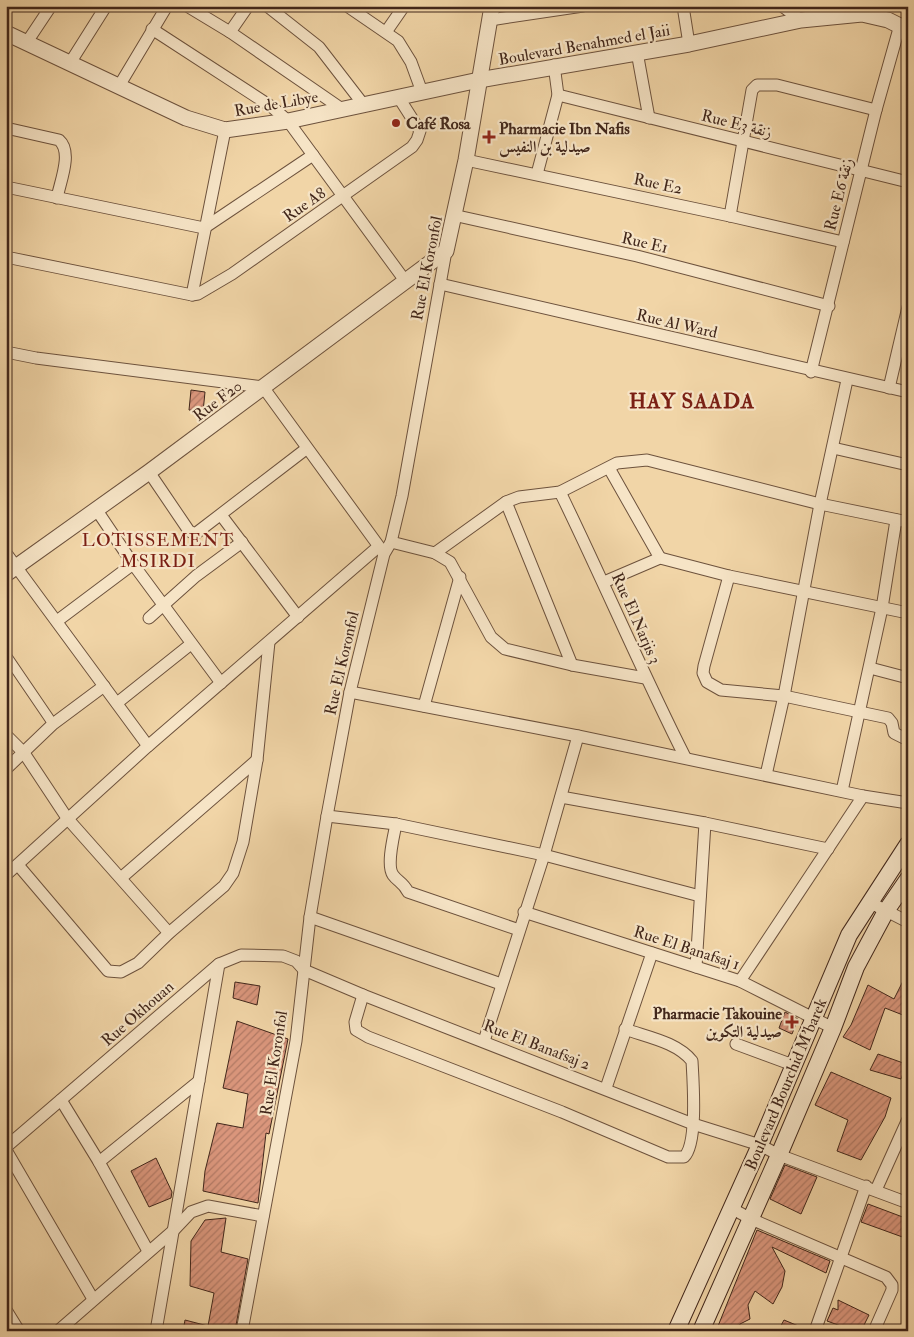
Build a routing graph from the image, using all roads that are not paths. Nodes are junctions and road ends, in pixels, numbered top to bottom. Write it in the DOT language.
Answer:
graph roads {
  1 [pos="51,6"];
  2 [pos="106,6"];
  3 [pos="167,6"];
  4 [pos="187,6"];
  5 [pos="248,6"];
  6 [pos="267,6"];
  7 [pos="347,6"];
  8 [pos="404,6"];
  9 [pos="583,6"];
  10 [pos="683,6"];
  11 [pos="782,6"];
  12 [pos="841,10"];
  13 [pos="491,13"];
  14 [pos="801,20"];
  15 [pos="904,27"];
  16 [pos="152,30"];
  17 [pos="6,32"];
  18 [pos="230,32"];
  19 [pos="386,32"];
  20 [pos="27,42"];
  21 [pos="689,44"];
  22 [pos="637,52"];
  23 [pos="70,63"];
  24 [pos="554,66"];
  25 [pos="479,80"];
  26 [pos="118,86"];
  27 [pos="422,92"];
  28 [pos="558,95"];
  29 [pos="399,98"];
  30 [pos="363,104"];
  31 [pos="342,109"];
  32 [pos="876,110"];
  33 [pos="649,118"];
  34 [pos="288,121"];
  35 [pos="6,128"];
  36 [pos="225,130"];
  37 [pos="742,141"];
  38 [pos="313,155"];
  39 [pos="466,160"];
  40 [pos="860,172"];
  41 [pos="537,174"];
  42 [pos="908,182"];
  43 [pos="6,187"];
  44 [pos="343,196"];
  45 [pos="57,198"];
  46 [pos="453,215"];
  47 [pos="730,216"];
  48 [pos="204,228"];
  49 [pos="843,242"];
  50 [pos="446,250"];
  51 [pos="6,257"];
  52 [pos="406,282"];
  53 [pos="440,284"];
  54 [pos="192,295"];
  55 [pos="829,306"];
  56 [pos="908,307"];
  57 [pos="906,326"];
  58 [pos="6,352"];
  59 [pos="811,372"];
  60 [pos="847,380"];
  61 [pos="263,387"];
  62 [pos="889,388"];
  63 [pos="908,392"];
  64 [pos="833,448"];
  65 [pos="306,449"];
  66 [pos="908,465"];
  67 [pos="610,468"];
  68 [pos="149,472"];
  69 [pos="560,492"];
  70 [pos="506,502"];
  71 [pos="820,504"];
  72 [pos="96,509"];
  73 [pos="221,514"];
  74 [pos="896,520"];
  75 [pos="908,522"];
  76 [pos="242,542"];
  77 [pos="391,542"];
  78 [pos="381,551"];
  79 [pos="6,553"];
  80 [pos="435,553"];
  81 [pos="660,558"];
  82 [pos="132,564"];
  83 [pos="12,570"];
  84 [pos="729,576"];
  85 [pos="460,577"];
  86 [pos="604,582"];
  87 [pos="803,592"];
  88 [pos="162,604"];
  89 [pos="882,608"];
  90 [pos="908,613"];
  91 [pos="298,617"];
  92 [pos="149,618"];
  93 [pos="58,621"];
  94 [pos="269,642"];
  95 [pos="191,644"];
  96 [pos="6,655"];
  97 [pos="572,665"];
  98 [pos="870,668"];
  99 [pos="645,678"];
  100 [pos="908,678"];
  101 [pos="221,683"];
  102 [pos="104,686"];
  103 [pos="350,692"];
  104 [pos="784,696"];
  105 [pos="117,703"];
  106 [pos="424,706"];
  107 [pos="858,714"];
  108 [pos="53,724"];
  109 [pos="6,735"];
  110 [pos="578,736"];
  111 [pos="908,740"];
  112 [pos="148,746"];
  113 [pos="24,752"];
  114 [pos="685,758"];
  115 [pos="257,760"];
  116 [pos="6,769"];
  117 [pos="766,775"];
  118 [pos="842,791"];
  119 [pos="863,796"];
  120 [pos="561,797"];
  121 [pos="908,803"];
  122 [pos="327,816"];
  123 [pos="67,818"];
  124 [pos="705,823"];
  125 [pos="396,824"];
  126 [pos="908,844"];
  127 [pos="828,849"];
  128 [pos="544,856"];
  129 [pos="18,865"];
  130 [pos="6,875"];
  131 [pos="121,878"];
  132 [pos="908,879"];
  133 [pos="700,896"];
  134 [pos="869,902"];
  135 [pos="886,911"];
  136 [pos="524,912"];
  137 [pos="310,917"];
  138 [pos="908,922"];
  139 [pos="519,930"];
  140 [pos="169,933"];
  141 [pos="652,953"];
  142 [pos="219,964"];
  143 [pos="696,967"];
  144 [pos="304,970"];
  145 [pos="740,981"];
  146 [pos="501,984"];
  147 [pos="363,995"];
  148 [pos="812,1018"];
  149 [pos="833,1028"];
  150 [pos="625,1029"];
  151 [pos="484,1041"];
  152 [pos="736,1044"];
  153 [pos="793,1065"];
  154 [pos="199,1081"];
  155 [pos="606,1088"];
  156 [pos="61,1100"];
  157 [pos="908,1119"];
  158 [pos="693,1124"];
  159 [pos="760,1145"];
  160 [pos="6,1148"];
  161 [pos="779,1155"];
  162 [pos="99,1162"];
  163 [pos="871,1188"];
  164 [pos="908,1203"];
  165 [pos="731,1208"];
  166 [pos="263,1216"];
  167 [pos="751,1219"];
  168 [pos="173,1230"];
  169 [pos="148,1251"];
  170 [pos="842,1257"];
  171 [pos="93,1299"];
  172 [pos="6,1310"];
  173 [pos="19,1331"];
  174 [pos="58,1331"];
  175 [pos="156,1331"];
  176 [pos="242,1331"];
  177 [pos="676,1331"];
  178 [pos="701,1331"];
  179 [pos="815,1331"];
  180 [pos="874,1331"];
  1 -- 20 [label="street"];
  2 -- 23 [label="street"];
  3 -- 16 [label="street"];
  4 -- 18 [label="street"];
  5 -- 18 [label="street"];
  6 -- 30 [label="street"];
  7 -- 19 [label="street"];
  8 -- 19 [label="street"];
  9 -- 13 [label="street"];
  10 -- 21 [label="street"];
  11 -- 14 [label="street"];
  12 -- 14 [label="street, Boulevard Benahmed el Jaii"];
  12 -- 15 [label="street, Boulevard Benahmed el Jaii"];
  13 -- 25 [label="street, Rue El Koronfol"];
  14 -- 21 [label="street, Boulevard Benahmed el Jaii"];
  15 -- 32 [label="street, Rue E6 زنقة"];
  16 -- 26 [label="street"];
  16 -- 34 [label="street"];
  17 -- 20 [label="street, Rue de Libye"];
  18 -- 31 [label="street"];
  19 -- 27 [label="street"];
  20 -- 23 [label="street, Rue de Libye"];
  21 -- 22 [label="street, Boulevard Benahmed el Jaii"];
  22 -- 24 [label="street, Boulevard Benahmed el Jaii"];
  22 -- 33 [label="street"];
  23 -- 26 [label="street, Rue de Libye"];
  24 -- 25 [label="street, Boulevard Benahmed el Jaii"];
  24 -- 28 [label="street"];
  25 -- 27 [label="street, Rue de Libye"];
  25 -- 39 [label="street, Rue El Koronfol"];
  26 -- 36 [label="street, Rue de Libye"];
  27 -- 29 [label="street, Rue de Libye"];
  28 -- 33 [label="street, Rue E3 زنقة"];
  28 -- 41 [label="street"];
  29 -- 30 [label="street, Rue de Libye"];
  29 -- 44 [label="street, Rue A8"];
  30 -- 31 [label="street, Rue de Libye"];
  31 -- 34 [label="street, Rue de Libye"];
  32 -- 37 [label="street"];
  32 -- 40 [label="street, Rue E6 زنقة"];
  33 -- 37 [label="street, Rue E3 زنقة"];
  34 -- 36 [label="street, Rue de Libye"];
  34 -- 38 [label="street"];
  35 -- 45 [label="street"];
  36 -- 48 [label="street"];
  37 -- 40 [label="street, Rue E3 زنقة"];
  37 -- 47 [label="street"];
  38 -- 44 [label="street"];
  38 -- 48 [label="street"];
  39 -- 41 [label="street, Rue E2"];
  39 -- 46 [label="street, Rue El Koronfol"];
  40 -- 42 [label="street, Rue E3 زنقة"];
  40 -- 49 [label="street, Rue E6 زنقة"];
  41 -- 47 [label="street, Rue E2"];
  43 -- 45 [label="street"];
  44 -- 52 [label="street"];
  44 -- 54 [label="street, Rue A8"];
  45 -- 48 [label="street"];
  46 -- 50 [label="street, Rue El Koronfol"];
  46 -- 55 [label="street, Rue E1"];
  47 -- 49 [label="street, Rue E2"];
  48 -- 54 [label="street"];
  49 -- 55 [label="street, Rue E6 زنقة"];
  50 -- 52 [label="street, Rue F20"];
  50 -- 53 [label="street, Rue El Koronfol"];
  51 -- 54 [label="street"];
  52 -- 61 [label="street, Rue F20"];
  53 -- 59 [label="street, Rue Al Ward"];
  53 -- 77 [label="street, Rue El Koronfol"];
  55 -- 59 [label="street, Rue E6 زنقة"];
  56 -- 57 [label="street"];
  57 -- 62 [label="street"];
  58 -- 61 [label="street"];
  59 -- 60 [label="street, Rue Al Ward"];
  60 -- 62 [label="street, Rue Al Ward"];
  60 -- 64 [label="street"];
  61 -- 65 [label="street"];
  61 -- 68 [label="street, Rue F20"];
  62 -- 63 [label="street, Rue Al Ward"];
  64 -- 66 [label="street"];
  64 -- 71 [label="street"];
  65 -- 73 [label="street"];
  65 -- 78 [label="street"];
  67 -- 69 [label="street"];
  67 -- 71 [label="street"];
  67 -- 81 [label="street"];
  68 -- 72 [label="street, Rue F20"];
  68 -- 73 [label="street"];
  69 -- 70 [label="street"];
  69 -- 86 [label="street, Rue El Narjis 3"];
  70 -- 80 [label="street"];
  70 -- 97 [label="street"];
  71 -- 74 [label="street"];
  71 -- 87 [label="street"];
  72 -- 82 [label="street"];
  72 -- 83 [label="street, Rue F20"];
  73 -- 76 [label="street"];
  74 -- 75 [label="street"];
  74 -- 89 [label="street"];
  76 -- 88 [label="street"];
  76 -- 91 [label="street"];
  77 -- 78 [label="street, Rue El Koronfol"];
  77 -- 80 [label="street"];
  78 -- 91 [label="street"];
  78 -- 103 [label="street, Rue El Koronfol"];
  79 -- 83 [label="street"];
  80 -- 85 [label="street"];
  81 -- 84 [label="street"];
  81 -- 86 [label="street"];
  82 -- 88 [label="street"];
  82 -- 93 [label="street"];
  83 -- 93 [label="street"];
  84 -- 87 [label="street"];
  84 -- 104 [label="street"];
  85 -- 97 [label="street"];
  85 -- 106 [label="street"];
  86 -- 99 [label="street, Rue El Narjis 3"];
  87 -- 89 [label="street"];
  87 -- 104 [label="street"];
  88 -- 92 [label="street"];
  88 -- 95 [label="street"];
  89 -- 90 [label="street"];
  89 -- 98 [label="street"];
  91 -- 94 [label="street"];
  93 -- 102 [label="street"];
  94 -- 101 [label="street"];
  94 -- 115 [label="street"];
  95 -- 101 [label="street"];
  95 -- 105 [label="street"];
  96 -- 108 [label="street"];
  97 -- 99 [label="street"];
  98 -- 100 [label="street"];
  98 -- 107 [label="street"];
  99 -- 114 [label="street, Rue El Narjis 3"];
  101 -- 112 [label="street"];
  102 -- 105 [label="street"];
  102 -- 108 [label="street"];
  103 -- 106 [label="street"];
  103 -- 122 [label="street, Rue El Koronfol"];
  104 -- 107 [label="street"];
  104 -- 117 [label="street"];
  105 -- 112 [label="street"];
  106 -- 110 [label="street"];
  107 -- 111 [label="street"];
  107 -- 118 [label="street"];
  108 -- 113 [label="street"];
  109 -- 113 [label="street"];
  110 -- 114 [label="street"];
  110 -- 120 [label="street"];
  112 -- 123 [label="street"];
  113 -- 116 [label="street"];
  113 -- 123 [label="street"];
  114 -- 117 [label="street"];
  115 -- 131 [label="street"];
  115 -- 140 [label="street"];
  117 -- 118 [label="street"];
  118 -- 119 [label="street"];
  119 -- 121 [label="street"];
  119 -- 127 [label="street"];
  120 -- 124 [label="street"];
  120 -- 128 [label="street"];
  122 -- 125 [label="street"];
  122 -- 137 [label="street, Rue El Koronfol"];
  123 -- 129 [label="street"];
  123 -- 131 [label="street"];
  124 -- 127 [label="street"];
  124 -- 133 [label="street"];
  125 -- 128 [label="street"];
  125 -- 139 [label="street"];
  126 -- 134 [label="main road, Boulevard Bourchid M'barek"];
  127 -- 145 [label="street"];
  128 -- 133 [label="street"];
  128 -- 136 [label="street"];
  129 -- 130 [label="street"];
  129 -- 140 [label="street"];
  131 -- 140 [label="street"];
  132 -- 135 [label="main road, Boulevard Bourchid M'barek"];
  133 -- 143 [label="street"];
  134 -- 135 [label="street"];
  134 -- 148 [label="main road, Boulevard Bourchid M'barek"];
  135 -- 138 [label="street"];
  135 -- 149 [label="main road, Boulevard Bourchid M'barek"];
  136 -- 139 [label="street"];
  136 -- 141 [label="street, Rue El Banafsaj 1"];
  137 -- 144 [label="street, Rue El Koronfol"];
  137 -- 146 [label="street"];
  139 -- 146 [label="street"];
  141 -- 143 [label="street, Rue El Banafsaj 1"];
  141 -- 150 [label="street"];
  142 -- 144 [label="street, Rue Okhouan"];
  142 -- 154 [label="street"];
  142 -- 156 [label="street, Rue Okhouan"];
  143 -- 145 [label="street, Rue El Banafsaj 1"];
  144 -- 147 [label="street, Rue El Banafsaj 2"];
  144 -- 166 [label="street, Rue El Koronfol"];
  145 -- 148 [label="street, Rue El Banafsaj 1"];
  146 -- 151 [label="street"];
  147 -- 151 [label="street, Rue El Banafsaj 2"];
  147 -- 158 [label="street"];
  148 -- 149 [label="street, Rue El Banafsaj 1"];
  148 -- 153 [label="main road, Boulevard Bourchid M'barek"];
  149 -- 161 [label="main road, Boulevard Bourchid M'barek"];
  150 -- 155 [label="street"];
  150 -- 158 [label="street"];
  151 -- 155 [label="street, Rue El Banafsaj 2"];
  152 -- 153 [label="street"];
  153 -- 159 [label="main road, Boulevard Bourchid M'barek"];
  154 -- 162 [label="street"];
  154 -- 168 [label="street"];
  155 -- 158 [label="street, Rue El Banafsaj 2"];
  156 -- 160 [label="street, Rue Okhouan"];
  156 -- 162 [label="street"];
  157 -- 163 [label="street"];
  158 -- 159 [label="street, Rue El Banafsaj 2"];
  159 -- 161 [label="street, Rue El Banafsaj 2"];
  159 -- 165 [label="main road, Boulevard Bourchid M'barek"];
  160 -- 171 [label="street"];
  161 -- 163 [label="street, Rue El Banafsaj 2"];
  161 -- 167 [label="main road, Boulevard Bourchid M'barek"];
  162 -- 169 [label="street"];
  163 -- 164 [label="street, Rue El Banafsaj 2"];
  163 -- 170 [label="street"];
  165 -- 167 [label="street"];
  165 -- 177 [label="main road, Boulevard Bourchid M'barek"];
  166 -- 168 [label="street"];
  166 -- 176 [label="street, Rue El Koronfol"];
  167 -- 170 [label="street"];
  167 -- 178 [label="main road, Boulevard Bourchid M'barek"];
  168 -- 169 [label="street"];
  168 -- 175 [label="street"];
  169 -- 171 [label="street"];
  170 -- 179 [label="street"];
  170 -- 180 [label="street"];
  171 -- 174 [label="street"];
  172 -- 173 [label="street"];
}
